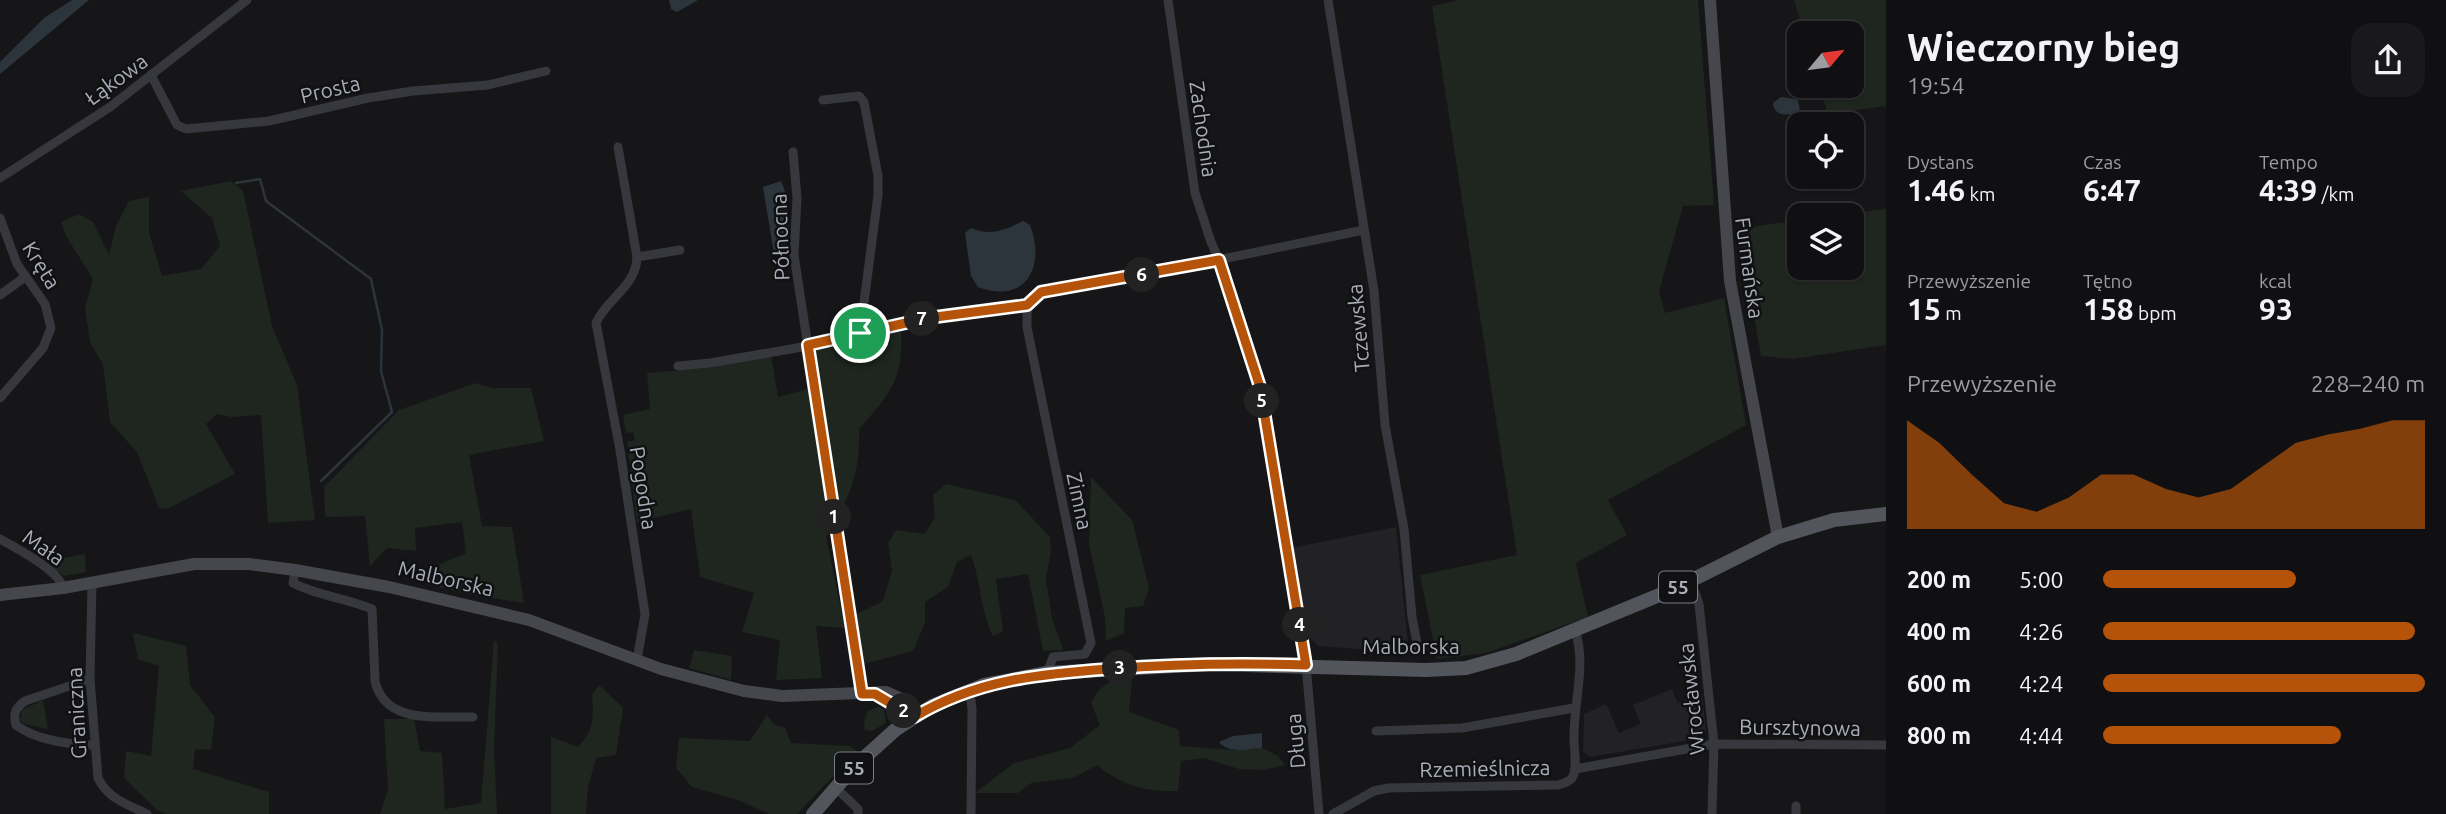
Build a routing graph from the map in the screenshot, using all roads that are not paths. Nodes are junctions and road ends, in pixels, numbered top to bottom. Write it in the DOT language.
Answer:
graph roads {
  1 [pos="247,0"];
  2 [pos="1168,0"];
  3 [pos="1328,0"];
  4 [pos="1710,0"];
  5 [pos="546,71"];
  6 [pos="151,75"];
  7 [pos="823,100"];
  8 [pos="618,147"];
  9 [pos="793,152"];
  10 [pos="0,178"];
  11 [pos="0,218"];
  12 [pos="1364,230"];
  13 [pos="680,250"];
  14 [pos="637,257"];
  15 [pos="1219,260"];
  16 [pos="25,277"];
  17 [pos="0,295"];
  18 [pos="1027,305"];
  19 [pos="860,333"];
  20 [pos="808,345"];
  21 [pos="677,366"];
  22 [pos="0,398"];
  23 [pos="1886,514"];
  24 [pos="1778,537"];
  25 [pos="0,539"];
  26 [pos="295,570"];
  27 [pos="1691,582"];
  28 [pos="92,583"];
  29 [pos="63,588"];
  30 [pos="0,596"];
  31 [pos="1575,630"];
  32 [pos="1423,648"];
  33 [pos="637,660"];
  34 [pos="1306,665"];
  35 [pos="1047,673"];
  36 [pos="90,679"];
  37 [pos="965,691"];
  38 [pos="868,694"];
  39 [pos="898,707"];
  40 [pos="1574,708"];
  41 [pos="473,717"];
  42 [pos="914,717"];
  43 [pos="899,727"];
  44 [pos="1376,731"];
  45 [pos="1714,744"];
  46 [pos="94,745"];
  47 [pos="1886,745"];
  48 [pos="1575,769"];
  49 [pos="836,788"];
  50 [pos="147,814"];
  51 [pos="813,814"];
  52 [pos="858,814"];
  53 [pos="971,814"];
  54 [pos="1319,814"];
  55 [pos="1334,814"];
  56 [pos="1712,814"];
  1 -- 6 [label="street, Łąkowa"];
  2 -- 15 [label="street, Zachodnia"];
  3 -- 12 [label="street, Tczewska"];
  4 -- 24 [label="street, Furmańska"];
  5 -- 6 [label="street, Prosta"];
  6 -- 10 [label="street, Łąkowa"];
  7 -- 19 [label="street"];
  8 -- 14 [label="street"];
  9 -- 20 [label="street, Północna"];
  11 -- 16 [label="street, Kręta"];
  12 -- 15 [label="street"];
  12 -- 32 [label="street, Tczewska"];
  13 -- 14 [label="street"];
  14 -- 33 [label="street, Pogodna"];
  15 -- 18 [label="street"];
  15 -- 34 [label="street, Zachodnia"];
  16 -- 17 [label="street"];
  16 -- 22 [label="street, Kręta"];
  18 -- 19 [label="street"];
  18 -- 35 [label="street, Zimna"];
  19 -- 20 [label="street"];
  20 -- 21 [label="street"];
  20 -- 38 [label="street, Północna"];
  23 -- 24 [label="main road, Malborska / 55"];
  24 -- 27 [label="main road, Malborska / 55"];
  25 -- 29 [label="street, Mała"];
  26 -- 28 [label="street, Malborska"];
  26 -- 33 [label="street, Malborska"];
  26 -- 41 [label="street"];
  27 -- 31 [label="main road, Malborska / 55"];
  27 -- 45 [label="street, Wrocławska"];
  28 -- 29 [label="street, Malborska"];
  28 -- 36 [label="street, Graniczna"];
  29 -- 30 [label="street, Malborska"];
  31 -- 34 [label="main road, Malborska / 55"];
  31 -- 40 [label="street, Rzemieślnicza"];
  33 -- 38 [label="street, Malborska"];
  34 -- 35 [label="main road, Malborska / 55"];
  34 -- 54 [label="street, Długa"];
  35 -- 37 [label="main road, Malborska / 55"];
  36 -- 46 [label="street, Graniczna"];
  36 -- 46 [label="street"];
  37 -- 42 [label="main road, Malborska / 55"];
  37 -- 53 [label="street"];
  38 -- 39 [label="street"];
  38 -- 42 [label="street, Malborska"];
  39 -- 42 [label="street"];
  39 -- 43 [label="street"];
  40 -- 44 [label="street, Rzemieślnicza"];
  40 -- 48 [label="street, Rzemieślnicza"];
  42 -- 43 [label="main road, 55"];
  43 -- 49 [label="main road, 55"];
  45 -- 47 [label="street, Bursztynowa"];
  45 -- 48 [label="street, Bursztynowa"];
  45 -- 56 [label="street, Wrocławska"];
  46 -- 50 [label="street, Graniczna"];
  48 -- 55 [label="street, Rzemieślnicza"];
  49 -- 51 [label="main road, 55"];
  49 -- 52 [label="street"];
}
